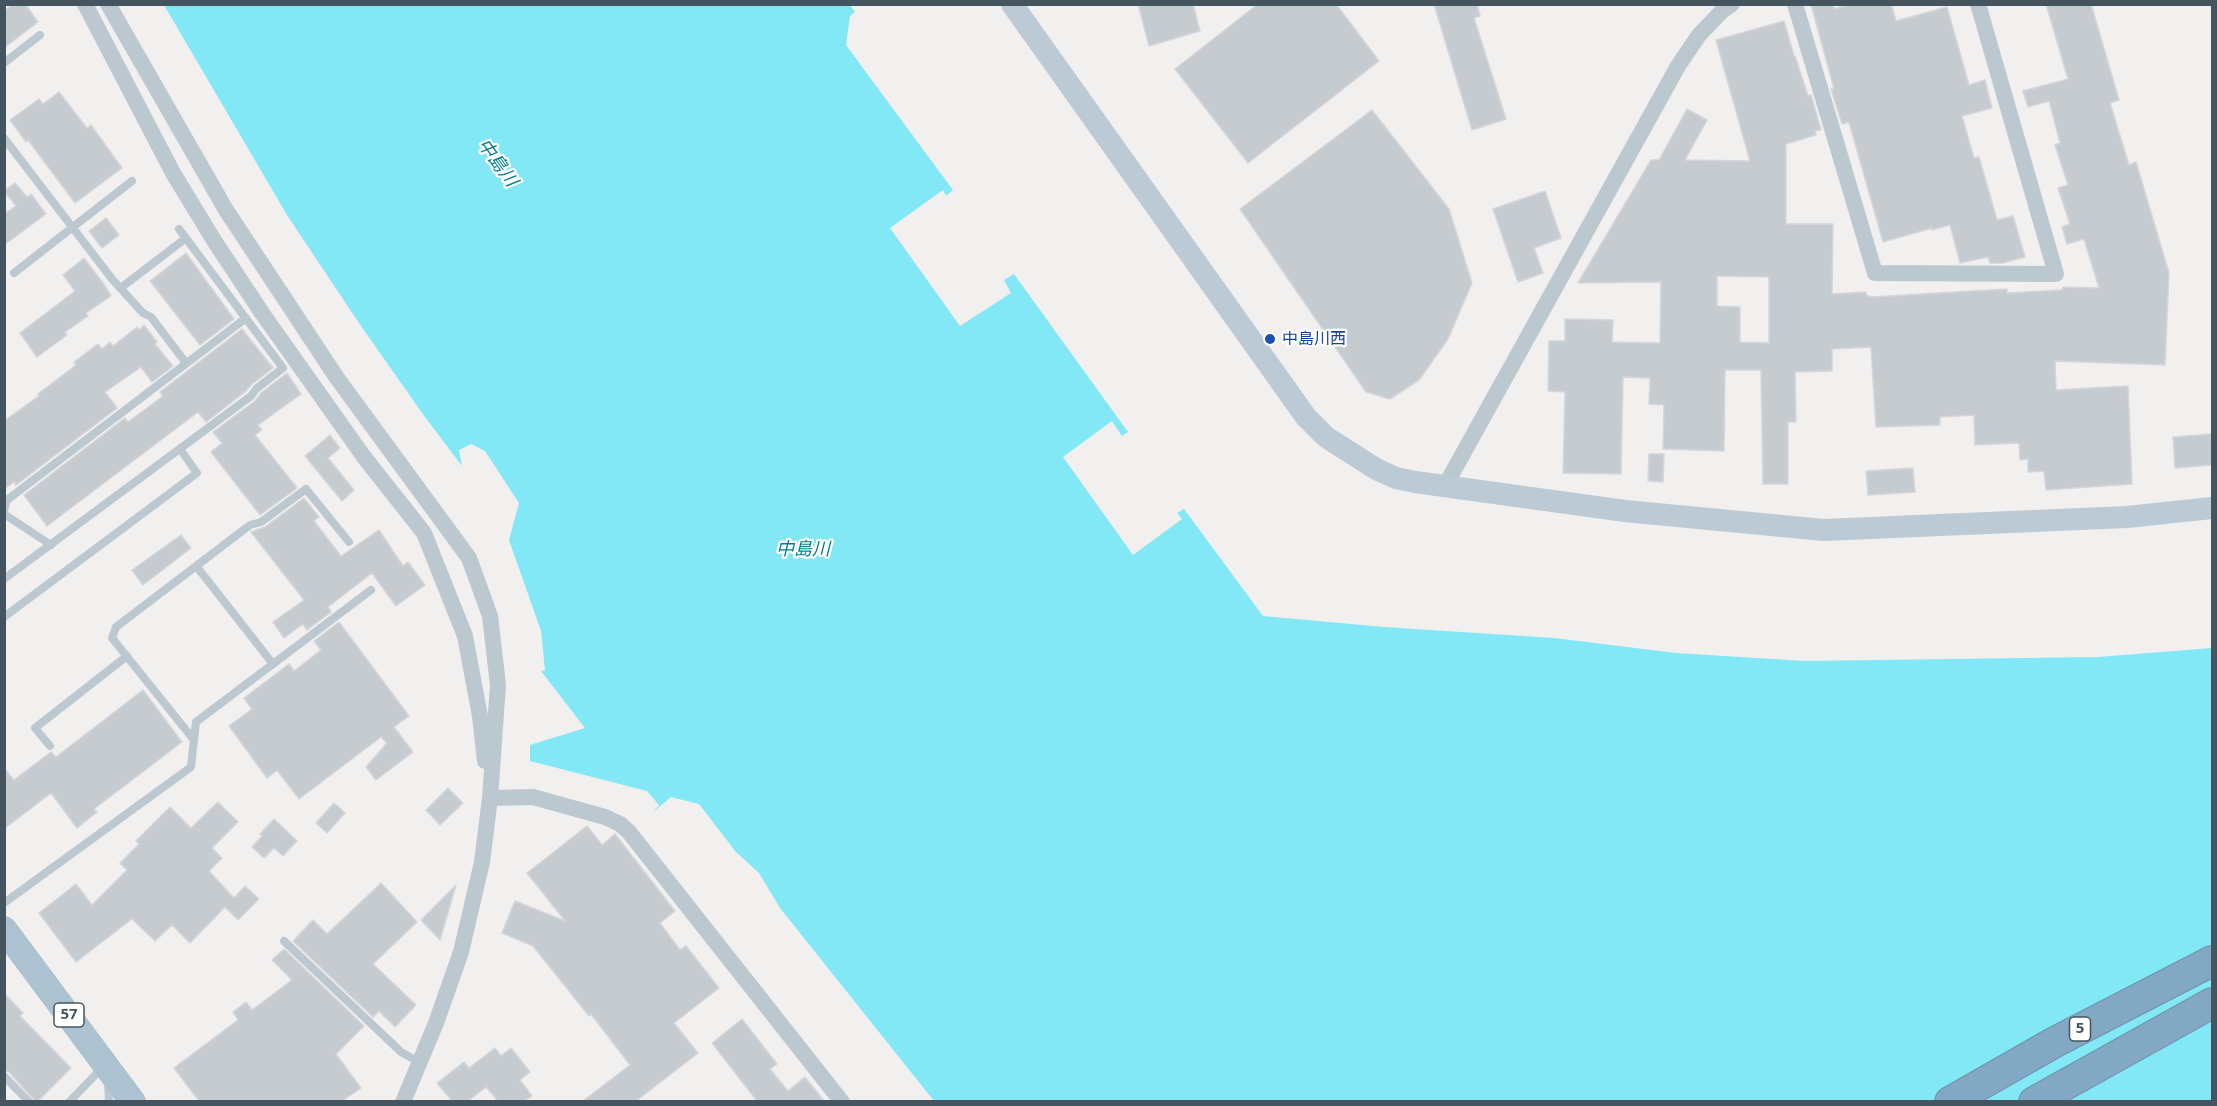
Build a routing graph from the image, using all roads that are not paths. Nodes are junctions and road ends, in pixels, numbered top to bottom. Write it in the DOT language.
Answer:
graph roads {
  1 [pos="85,4"];
  2 [pos="108,4"];
  3 [pos="1012,4"];
  4 [pos="1732,4"];
  5 [pos="1795,4"];
  6 [pos="1977,4"];
  7 [pos="40,35"];
  8 [pos="4,63"];
  9 [pos="4,138"];
  10 [pos="132,181"];
  11 [pos="73,228"];
  12 [pos="179,229"];
  13 [pos="186,238"];
  14 [pos="14,273"];
  15 [pos="122,287"];
  16 [pos="246,318"];
  17 [pos="186,363"];
  18 [pos="180,449"];
  19 [pos="1445,486"];
  20 [pos="2212,508"];
  21 [pos="4,512"];
  22 [pos="349,542"];
  23 [pos="51,545"];
  24 [pos="197,567"];
  25 [pos="4,579"];
  26 [pos="371,590"];
  27 [pos="4,617"];
  28 [pos="128,656"];
  29 [pos="273,664"];
  30 [pos="194,740"];
  31 [pos="50,746"];
  32 [pos="490,798"];
  33 [pos="4,903"];
  34 [pos="4,929"];
  35 [pos="284,941"];
  36 [pos="2212,961"];
  37 [pos="2212,1003"];
  38 [pos="419,1062"];
  39 [pos="106,1066"];
  40 [pos="4,1076"];
  41 [pos="29,1101"];
  42 [pos="69,1101"];
  43 [pos="110,1101"];
  44 [pos="133,1101"];
  45 [pos="403,1101"];
  46 [pos="842,1101"];
  47 [pos="1950,1101"];
  48 [pos="2034,1101"];
  1 -- 32 [label="street"];
  2 -- 32 [label="street"];
  3 -- 19 [label="street"];
  4 -- 19 [label="street"];
  5 -- 6 [label="street"];
  7 -- 8 [label="lane"];
  9 -- 11 [label="lane"];
  10 -- 11 [label="lane"];
  11 -- 14 [label="lane"];
  11 -- 15 [label="lane"];
  12 -- 13 [label="lane"];
  13 -- 15 [label="lane"];
  13 -- 16 [label="lane"];
  15 -- 17 [label="lane"];
  16 -- 17 [label="lane"];
  16 -- 18 [label="lane"];
  17 -- 21 [label="lane"];
  18 -- 23 [label="lane"];
  18 -- 27 [label="lane"];
  19 -- 20 [label="street"];
  21 -- 23 [label="lane"];
  22 -- 24 [label="lane"];
  23 -- 25 [label="lane"];
  24 -- 28 [label="lane"];
  24 -- 29 [label="lane"];
  26 -- 29 [label="lane"];
  28 -- 30 [label="lane"];
  28 -- 31 [label="lane"];
  29 -- 30 [label="lane"];
  30 -- 33 [label="lane"];
  32 -- 38 [label="street"];
  32 -- 46 [label="street"];
  34 -- 39 [label="main road, 57"];
  35 -- 38 [label="lane"];
  36 -- 47 [label="highway, 5"];
  37 -- 48 [label="highway"];
  38 -- 45 [label="street"];
  39 -- 42 [label="lane"];
  39 -- 43 [label="lane"];
  39 -- 44 [label="main road, 57"];
  40 -- 41 [label="lane"];
}
